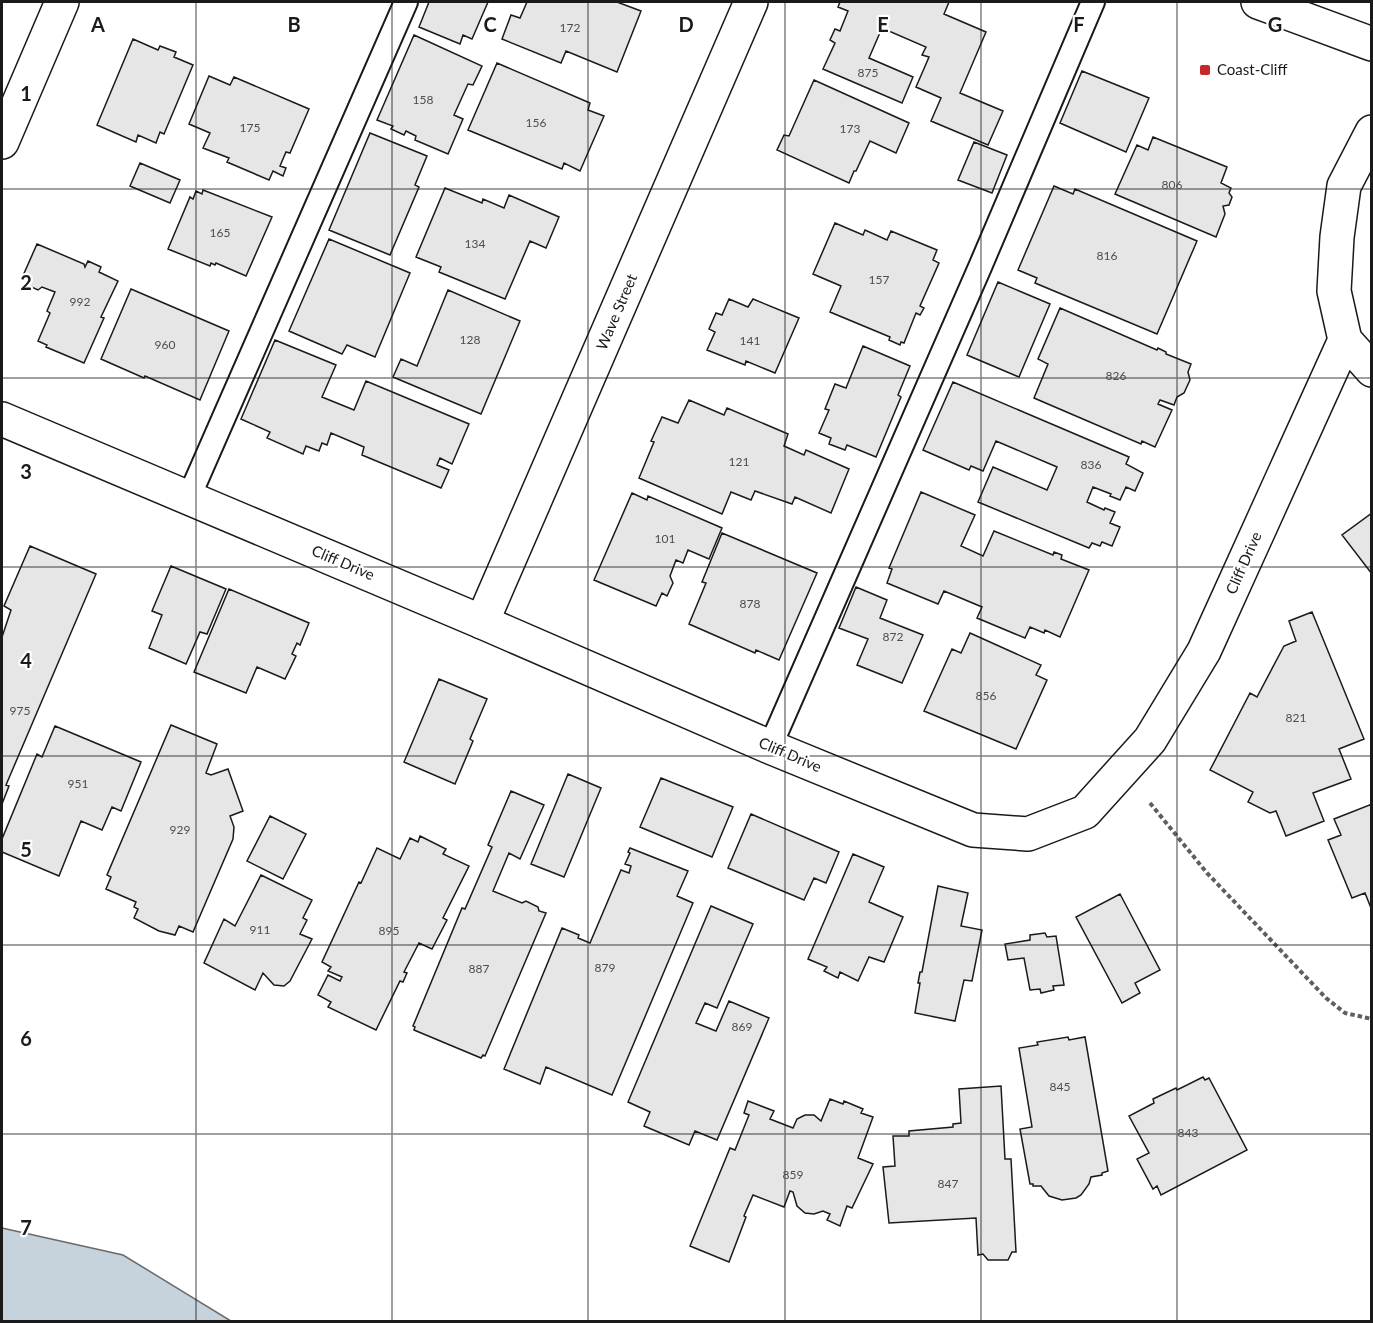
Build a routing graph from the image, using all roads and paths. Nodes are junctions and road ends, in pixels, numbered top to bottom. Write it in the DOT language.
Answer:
graph roads {
  1 [pos="62,2"];
  2 [pos="406,2"];
  3 [pos="751,2"];
  4 [pos="1092,2"];
  5 [pos="1258,2"];
  6 [pos="1371,44"];
  7 [pos="1371,132"];
  8 [pos="2,142"];
  9 [pos="1345,340"];
  10 [pos="1371,370"];
  11 [pos="2,418"];
  12 [pos="189,497"];
  13 [pos="482,622"];
  14 [pos="770,747"];
  15 [pos="1123,770"];
  16 [pos="1371,1019"];
  1 -- 8 [label="main road"];
  2 -- 12 [label="lane"];
  3 -- 13 [label="main road, Wave Street"];
  4 -- 14 [label="lane"];
  5 -- 6 [label="main road"];
  7 -- 9 [label="main road"];
  9 -- 10 [label="main road"];
  9 -- 15 [label="main road, Cliff Drive"];
  11 -- 12 [label="main road, Cliff Drive"];
  12 -- 13 [label="main road, Cliff Drive"];
  13 -- 14 [label="main road, Cliff Drive"];
  14 -- 15 [label="main road, Cliff Drive"];
  15 -- 16 [label="path"];
}
